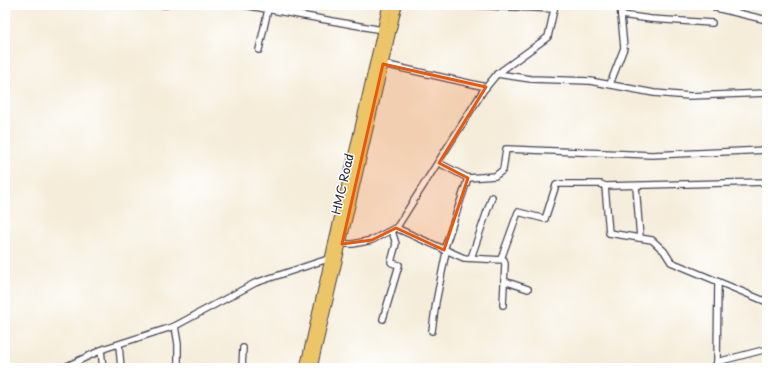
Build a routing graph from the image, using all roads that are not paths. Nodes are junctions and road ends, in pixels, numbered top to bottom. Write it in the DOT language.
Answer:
graph roads {
  1 [pos="244,5"];
  2 [pos="471,5"];
  3 [pos="620,5"];
  4 [pos="268,7"];
  5 [pos="393,7"];
  6 [pos="555,7"];
  7 [pos="716,8"];
  8 [pos="621,15"];
  9 [pos="767,20"];
  10 [pos="712,23"];
  11 [pos="382,30"];
  12 [pos="259,50"];
  13 [pos="383,64"];
  14 [pos="497,74"];
  15 [pos="610,84"];
  16 [pos="486,87"];
  17 [pos="767,93"];
  18 [pos="767,150"];
  19 [pos="439,163"];
  20 [pos="468,178"];
  21 [pos="767,182"];
  22 [pos="605,186"];
  23 [pos="636,186"];
  24 [pos="492,197"];
  25 [pos="394,229"];
  26 [pos="640,238"];
  27 [pos="342,244"];
  28 [pos="445,251"];
  29 [pos="339,255"];
  30 [pos="330,258"];
  31 [pos="471,258"];
  32 [pos="501,259"];
  33 [pos="504,281"];
  34 [pos="718,282"];
  35 [pos="528,289"];
  36 [pos="767,302"];
  37 [pos="503,305"];
  38 [pos="383,319"];
  39 [pos="175,326"];
  40 [pos="432,331"];
  41 [pos="119,345"];
  42 [pos="243,348"];
  43 [pos="767,349"];
  44 [pos="101,350"];
  45 [pos="716,365"];
  46 [pos="63,368"];
  47 [pos="103,368"];
  48 [pos="121,368"];
  49 [pos="178,368"];
  50 [pos="242,368"];
  51 [pos="305,368"];
  52 [pos="312,368"];
  1 -- 4 [label="street"];
  2 -- 6 [label="street"];
  3 -- 8 [label="street"];
  4 -- 11 [label="street"];
  4 -- 12 [label="street"];
  5 -- 11 [label="main road, HMC Road"];
  5 -- 13 [label="main road, HMC Road"];
  6 -- 14 [label="street"];
  7 -- 9 [label="street"];
  8 -- 10 [label="street"];
  8 -- 15 [label="street"];
  11 -- 30 [label="main road, HMC Road"];
  13 -- 16 [label="street"];
  13 -- 27 [label="main road, HMC Road"];
  14 -- 15 [label="street"];
  14 -- 16 [label="street"];
  15 -- 17 [label="street"];
  16 -- 19 [label="street"];
  18 -- 20 [label="street"];
  19 -- 20 [label="street"];
  19 -- 25 [label="street"];
  20 -- 28 [label="street"];
  21 -- 23 [label="street"];
  22 -- 23 [label="street"];
  22 -- 26 [label="street"];
  22 -- 32 [label="street"];
  23 -- 26 [label="street"];
  24 -- 31 [label="street"];
  25 -- 27 [label="street"];
  25 -- 28 [label="street"];
  25 -- 38 [label="street"];
  26 -- 34 [label="street"];
  27 -- 29 [label="main road, HMC Road"];
  28 -- 31 [label="street"];
  28 -- 40 [label="street"];
  29 -- 30 [label="street"];
  29 -- 52 [label="main road, HMC Road"];
  30 -- 39 [label="street"];
  30 -- 51 [label="main road, HMC Road"];
  31 -- 32 [label="street"];
  32 -- 33 [label="street"];
  33 -- 35 [label="street"];
  33 -- 37 [label="street"];
  34 -- 36 [label="street"];
  34 -- 45 [label="street"];
  39 -- 41 [label="street"];
  39 -- 49 [label="street"];
  41 -- 44 [label="street"];
  41 -- 48 [label="street"];
  42 -- 50 [label="street"];
  43 -- 45 [label="street"];
  44 -- 46 [label="street"];
  44 -- 47 [label="street"];
}
